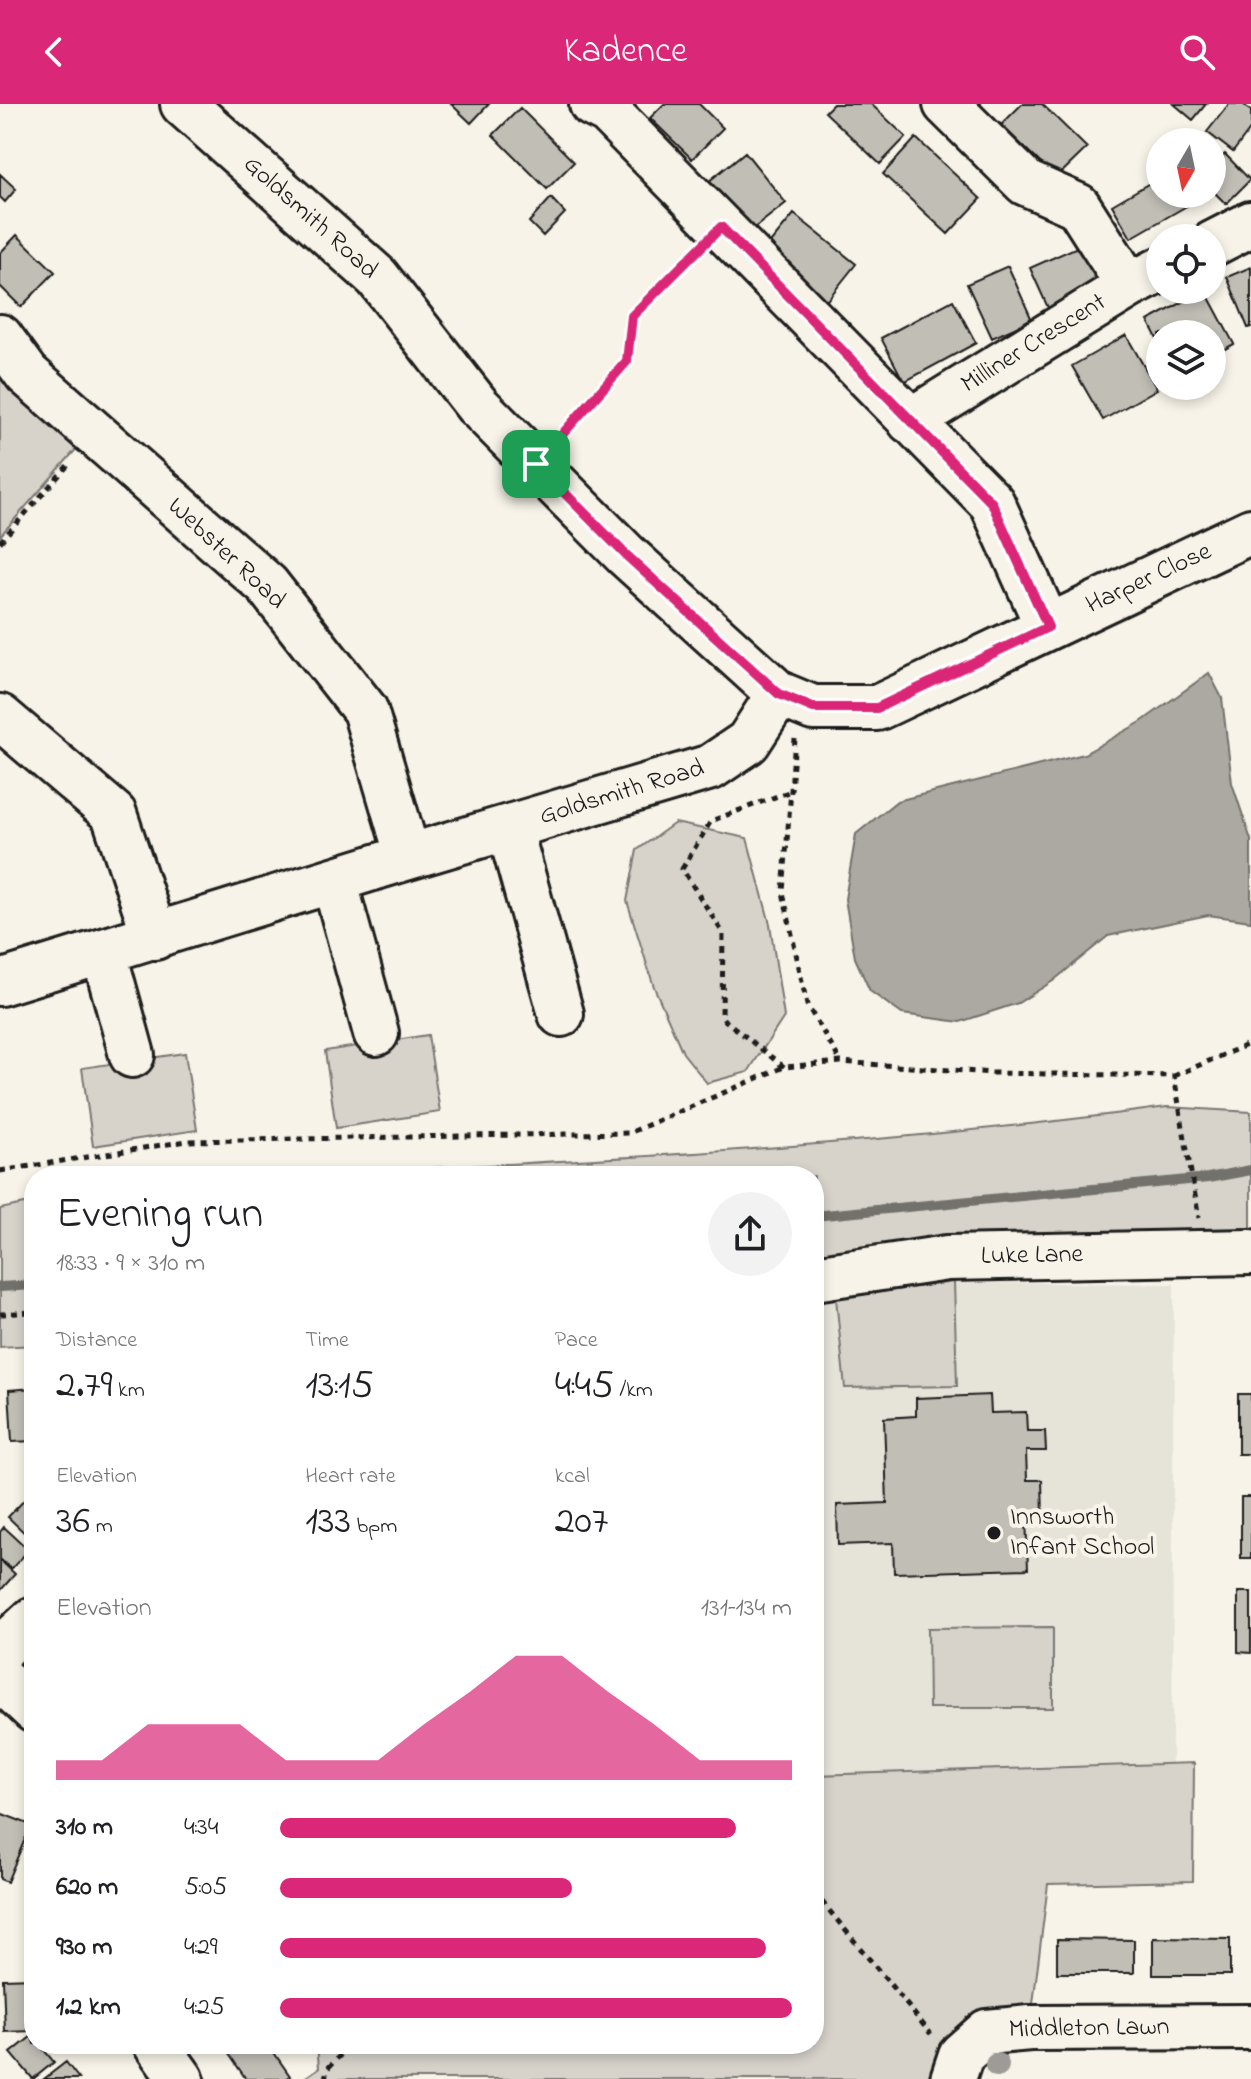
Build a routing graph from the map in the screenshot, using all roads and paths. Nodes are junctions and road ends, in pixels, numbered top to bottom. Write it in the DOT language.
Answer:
graph roads {
  1 [pos="183,104"];
  2 [pos="946,104"];
  3 [pos="605,107"];
  4 [pos="1251,224"];
  5 [pos="721,227"];
  6 [pos="1226,237"];
  7 [pos="1145,278"];
  8 [pos="0,337"];
  9 [pos="910,421"];
  10 [pos="94,436"];
  11 [pos="536,464"];
  12 [pos="1251,531"];
  13 [pos="0,542"];
  14 [pos="1048,627"];
  15 [pos="796,701"];
  16 [pos="0,717"];
  17 [pos="791,791"];
  18 [pos="509,827"];
  19 [pos="408,857"];
  20 [pos="334,880"];
  21 [pos="155,937"];
  22 [pos="104,953"];
  23 [pos="0,983"];
  24 [pos="561,1014"];
  25 [pos="376,1033"];
  26 [pos="1251,1043"];
  27 [pos="132,1055"];
  28 [pos="841,1062"];
  29 [pos="784,1067"];
  30 [pos="1174,1076"];
  31 [pos="31,1166"];
  32 [pos="24,1167"];
  33 [pos="0,1171"];
  34 [pos="1196,1199"];
  35 [pos="1251,1252"];
  36 [pos="824,1276"];
  37 [pos="24,1313"];
  38 [pos="0,1314"];
  39 [pos="24,1628"];
  40 [pos="0,1650"];
  41 [pos="0,1678"];
  42 [pos="24,1701"];
  43 [pos="824,1905"];
  44 [pos="1251,2027"];
  45 [pos="163,2054"];
  46 [pos="341,2054"];
  47 [pos="955,2072"];
  48 [pos="181,2079"];
  49 [pos="325,2079"];
  1 -- 11 [label="street, Goldsmith Road"];
  2 -- 7 [label="street"];
  3 -- 5 [label="street"];
  4 -- 6 [label="street"];
  5 -- 9 [label="street"];
  5 -- 11 [label="path"];
  7 -- 9 [label="street, Milliner Crescent"];
  8 -- 10 [label="street, Webster Road"];
  9 -- 14 [label="street"];
  10 -- 13 [label="path"];
  10 -- 19 [label="street, Webster Road"];
  11 -- 15 [label="street, Goldsmith Road"];
  12 -- 14 [label="street, Harper Close"];
  14 -- 15 [label="street, Harper Close"];
  15 -- 17 [label="path"];
  15 -- 18 [label="street, Goldsmith Road"];
  16 -- 21 [label="street"];
  17 -- 28 [label="path"];
  17 -- 29 [label="path"];
  18 -- 19 [label="street, Goldsmith Road"];
  18 -- 24 [label="street"];
  19 -- 20 [label="street, Goldsmith Road"];
  20 -- 21 [label="street, Goldsmith Road"];
  20 -- 25 [label="street"];
  21 -- 22 [label="street, Goldsmith Road"];
  22 -- 23 [label="street, Goldsmith Road"];
  22 -- 27 [label="street"];
  26 -- 30 [label="path"];
  28 -- 29 [label="path"];
  28 -- 30 [label="path"];
  29 -- 31 [label="path"];
  30 -- 34 [label="path"];
  32 -- 33 [label="path"];
  35 -- 36 [label="street, Luke Lane"];
  37 -- 38 [label="path"];
  39 -- 40 [label="street"];
  41 -- 42 [label="street"];
  43 -- 47 [label="path"];
  44 -- 47 [label="street, Middleton Lawn"];
  45 -- 48 [label="street"];
  46 -- 49 [label="path"];
}
